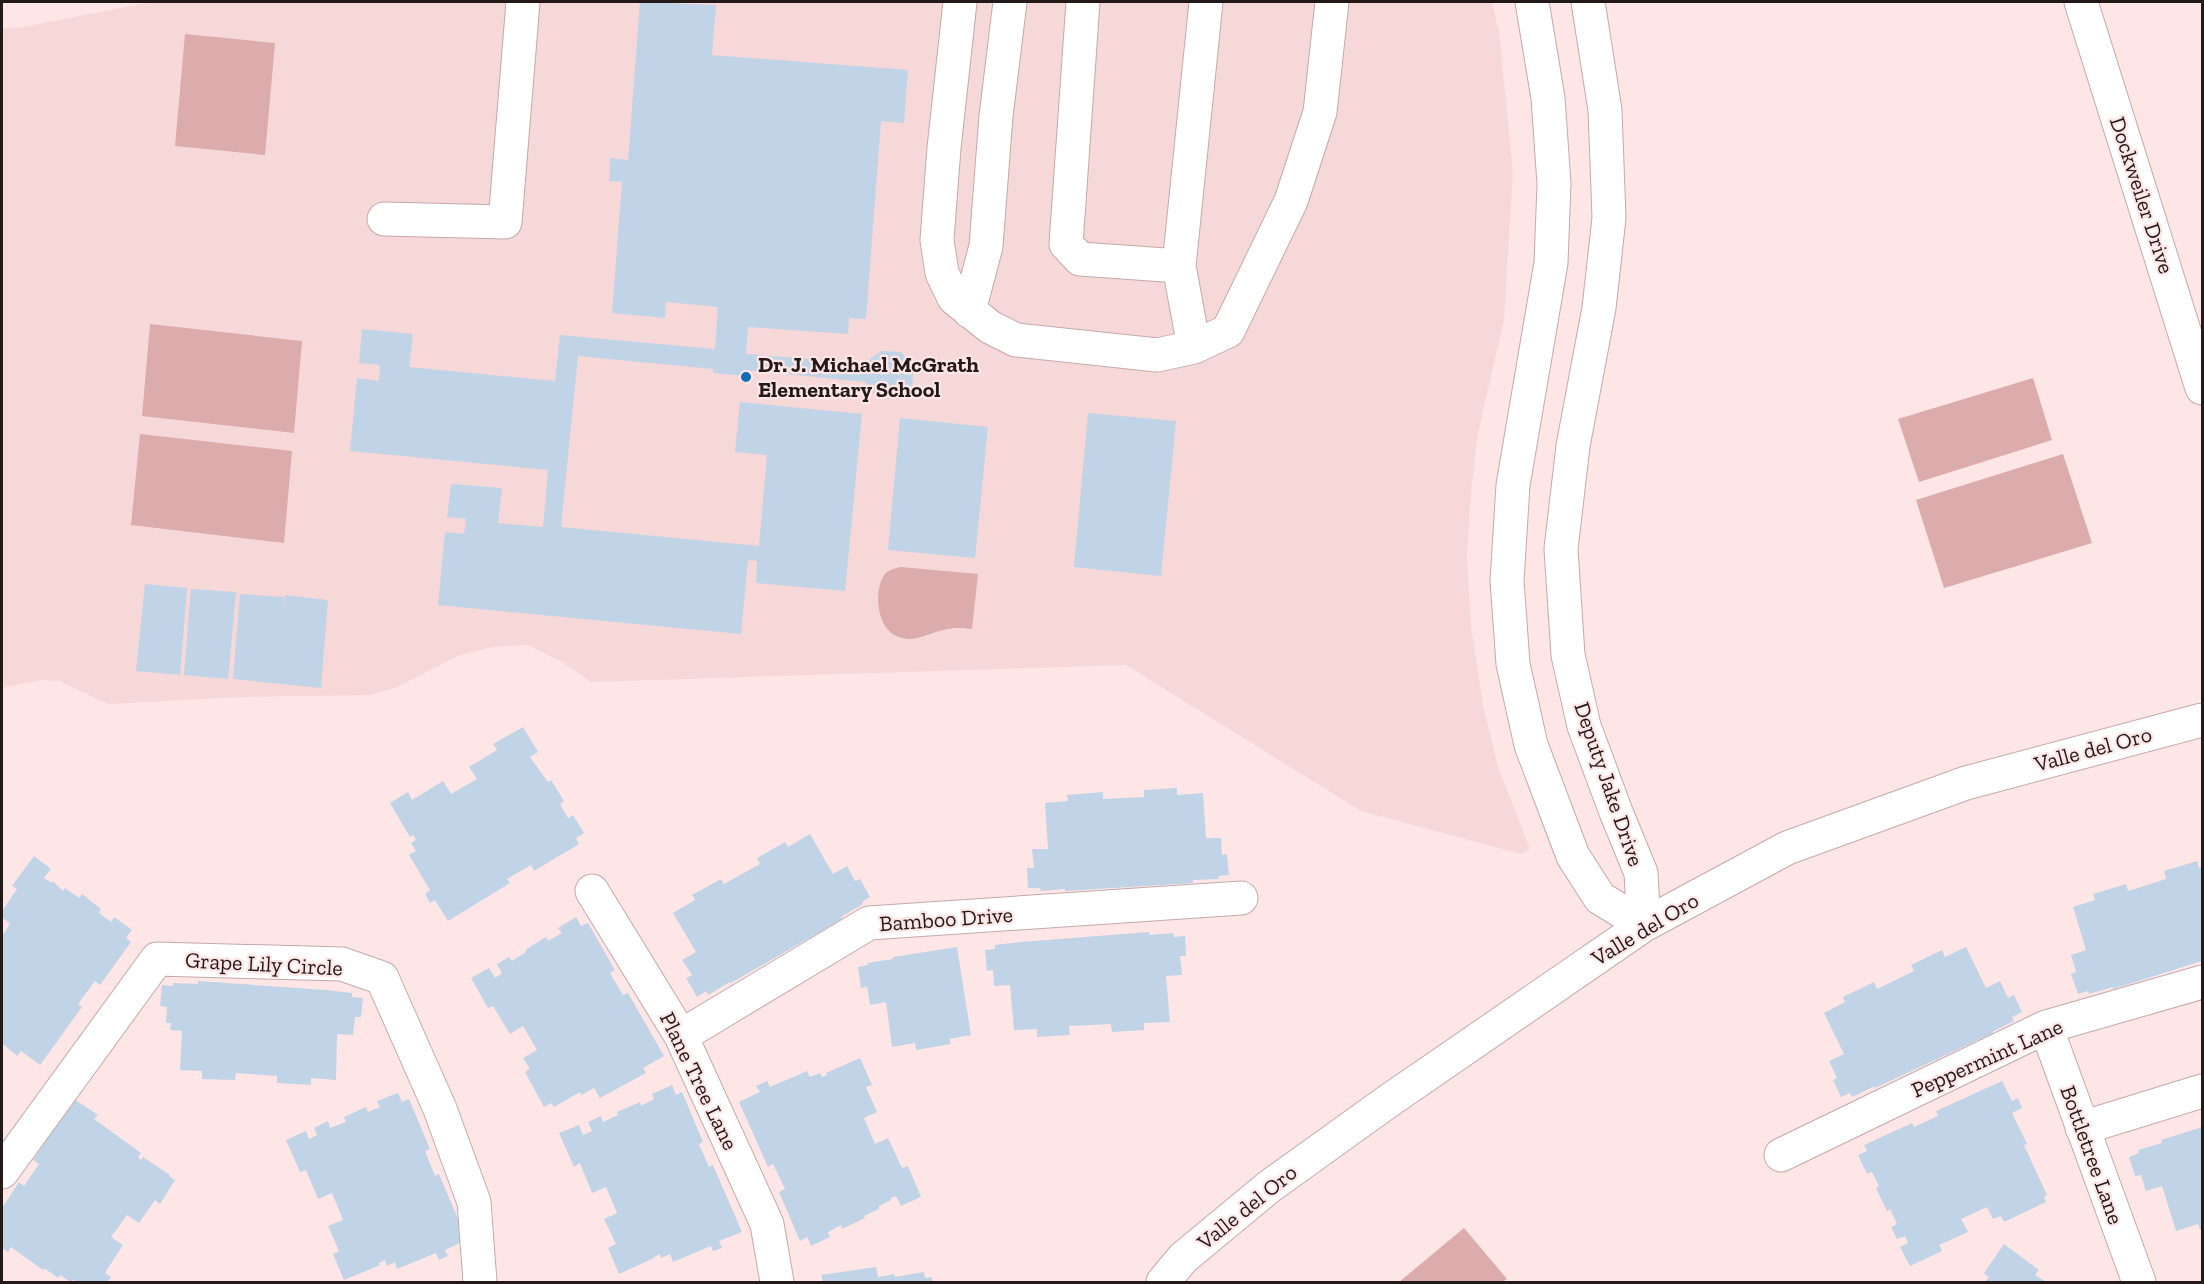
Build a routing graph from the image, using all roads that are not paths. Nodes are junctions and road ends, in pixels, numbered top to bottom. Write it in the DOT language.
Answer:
graph roads {
  1 [pos="524,2"];
  2 [pos="960,2"];
  3 [pos="1010,2"];
  4 [pos="1083,2"];
  5 [pos="1206,2"];
  6 [pos="1332,2"];
  7 [pos="1532,2"];
  8 [pos="1588,2"];
  9 [pos="2080,2"];
  10 [pos="384,219"];
  11 [pos="1179,266"];
  12 [pos="969,311"];
  13 [pos="1194,347"];
  14 [pos="2202,388"];
  15 [pos="2202,720"];
  16 [pos="592,891"];
  17 [pos="1241,898"];
  18 [pos="1644,925"];
  19 [pos="2202,982"];
  20 [pos="2046,1027"];
  21 [pos="681,1036"];
  22 [pos="2202,1091"];
  23 [pos="2082,1128"];
  24 [pos="1781,1155"];
  25 [pos="2,1172"];
  26 [pos="480,1282"];
  27 [pos="777,1282"];
  28 [pos="1163,1282"];
  29 [pos="2138,1282"];
  1 -- 10 [label="street"];
  2 -- 12 [label="street"];
  3 -- 12 [label="street"];
  4 -- 11 [label="street"];
  5 -- 11 [label="street"];
  6 -- 13 [label="street"];
  7 -- 18 [label="street"];
  8 -- 18 [label="street, Deputy Jake Drive"];
  9 -- 14 [label="street, Dockweiler Drive"];
  11 -- 13 [label="street"];
  12 -- 13 [label="street"];
  15 -- 18 [label="street, Valle del Oro"];
  16 -- 21 [label="street, Plane Tree Lane"];
  17 -- 21 [label="street, Bamboo Drive"];
  18 -- 28 [label="street, Valle del Oro"];
  19 -- 20 [label="street, Peppermint Lane"];
  20 -- 23 [label="street, Bottletree Lane"];
  20 -- 24 [label="street, Peppermint Lane"];
  21 -- 27 [label="street, Plane Tree Lane"];
  22 -- 23 [label="street"];
  23 -- 29 [label="street, Bottletree Lane"];
  25 -- 26 [label="street, Grape Lily Circle"];
}
